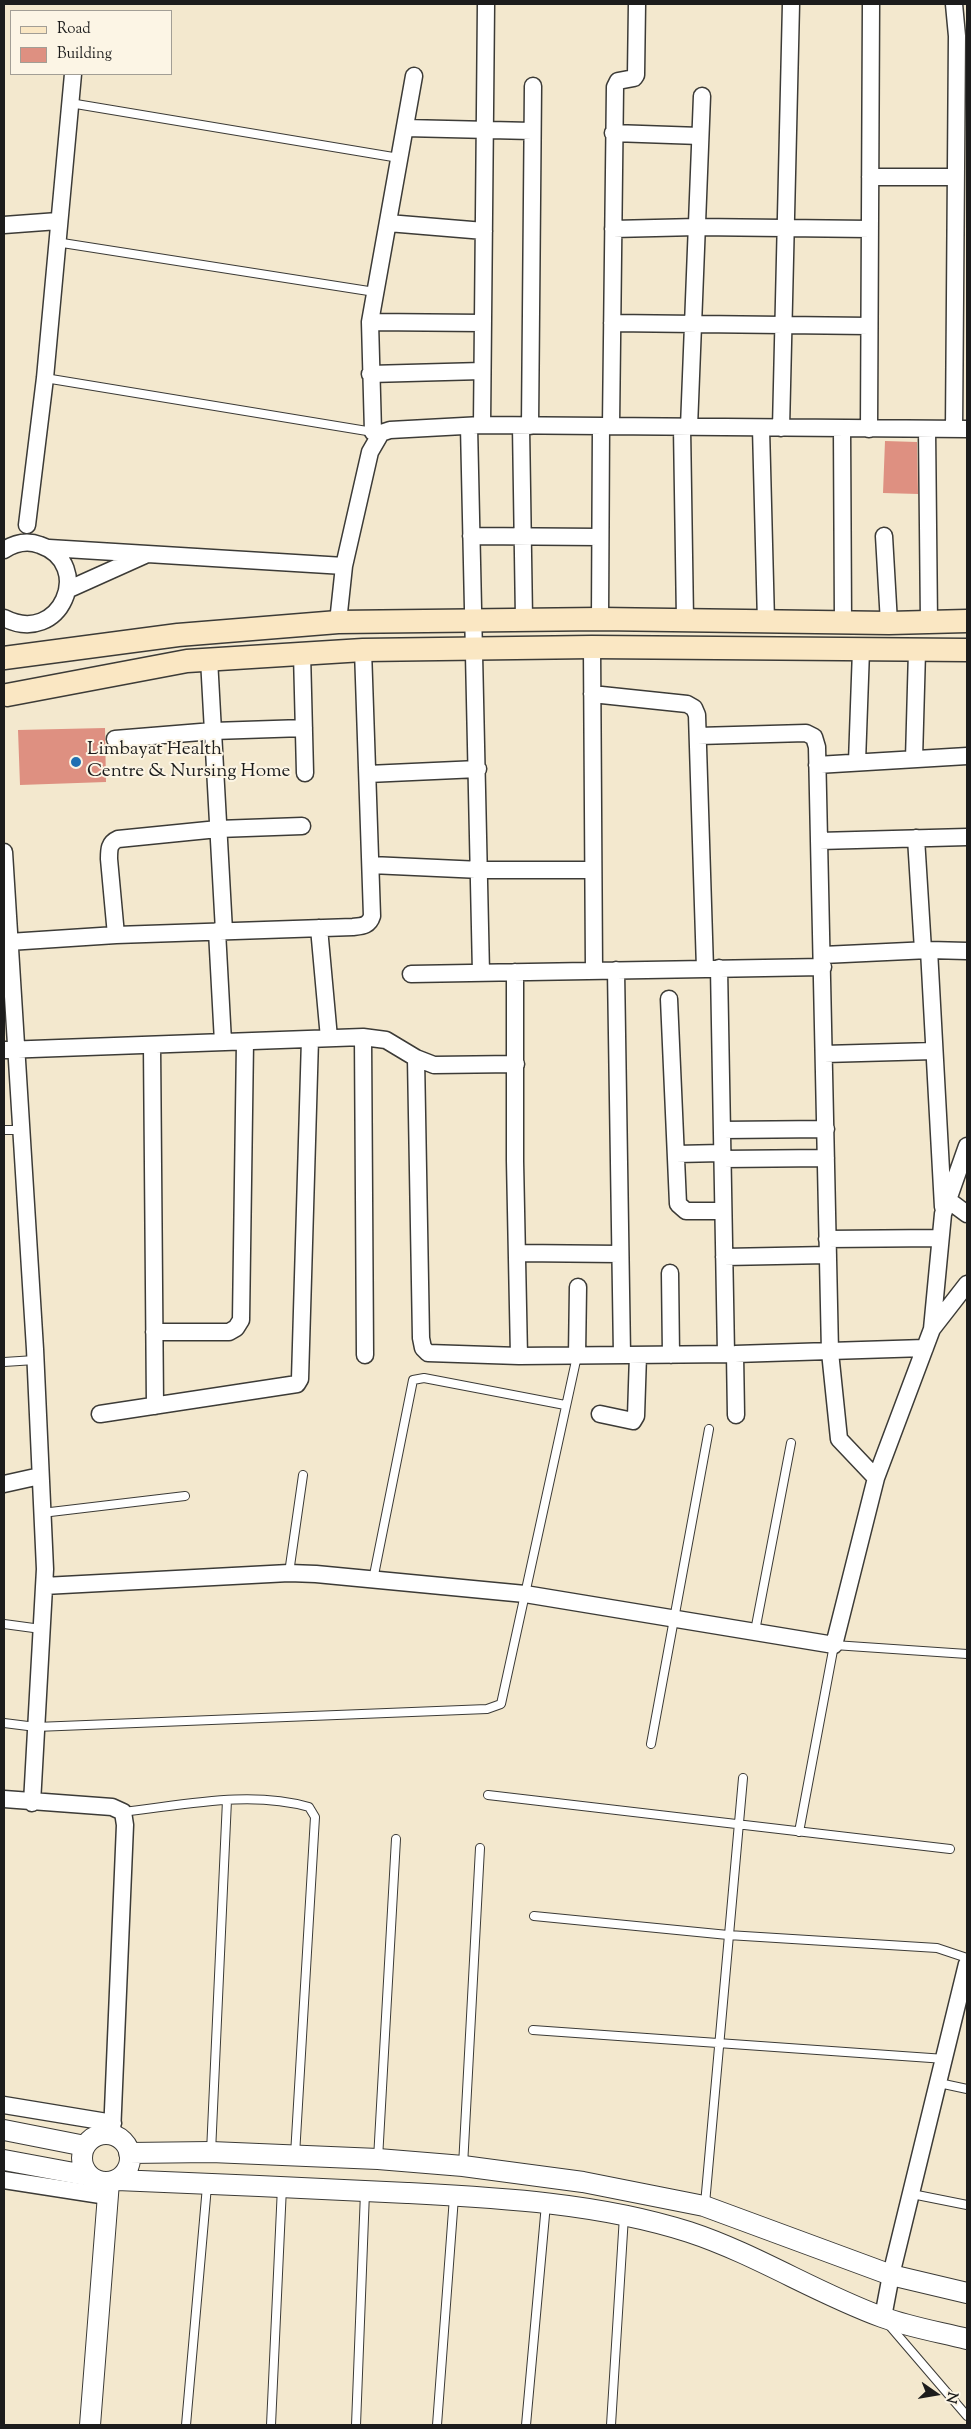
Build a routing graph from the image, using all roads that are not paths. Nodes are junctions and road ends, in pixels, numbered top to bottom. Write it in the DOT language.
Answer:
graph roads {
  1 [pos="486,4"];
  2 [pos="637,4"];
  3 [pos="791,4"];
  4 [pos="871,4"];
  5 [pos="954,4"];
  6 [pos="962,74"];
  7 [pos="73,75"];
  8 [pos="414,76"];
  9 [pos="533,86"];
  10 [pos="702,96"];
  11 [pos="70,103"];
  12 [pos="405,128"];
  13 [pos="485,130"];
  14 [pos="962,130"];
  15 [pos="532,131"];
  16 [pos="614,133"];
  17 [pos="700,136"];
  18 [pos="399,158"];
  19 [pos="870,178"];
  20 [pos="955,178"];
  21 [pos="58,221"];
  22 [pos="388,223"];
  23 [pos="4,224"];
  24 [pos="697,227"];
  25 [pos="613,229"];
  26 [pos="786,229"];
  27 [pos="870,229"];
  28 [pos="484,231"];
  29 [pos="56,242"];
  30 [pos="375,292"];
  31 [pos="370,322"];
  32 [pos="483,323"];
  33 [pos="612,323"];
  34 [pos="693,325"];
  35 [pos="784,325"];
  36 [pos="869,326"];
  37 [pos="482,371"];
  38 [pos="370,374"];
  39 [pos="45,378"];
  40 [pos="475,425"];
  41 [pos="525,426"];
  42 [pos="606,426"];
  43 [pos="686,427"];
  44 [pos="761,428"];
  45 [pos="781,428"];
  46 [pos="842,428"];
  47 [pos="869,429"];
  48 [pos="927,429"];
  49 [pos="960,429"];
  50 [pos="377,432"];
  51 [pos="27,525"];
  52 [pos="4,535"];
  53 [pos="471,536"];
  54 [pos="884,536"];
  55 [pos="523,537"];
  56 [pos="600,537"];
  57 [pos="32,542"];
  58 [pos="49,548"];
  59 [pos="4,550"];
  60 [pos="147,554"];
  61 [pos="344,566"];
  62 [pos="67,590"];
  63 [pos="4,619"];
  64 [pos="524,619"];
  65 [pos="600,619"];
  66 [pos="472,620"];
  67 [pos="686,620"];
  68 [pos="338,622"];
  69 [pos="766,622"];
  70 [pos="843,622"];
  71 [pos="929,622"];
  72 [pos="967,622"];
  73 [pos="889,623"];
  74 [pos="592,647"];
  75 [pos="475,648"];
  76 [pos="362,650"];
  77 [pos="861,650"];
  78 [pos="967,650"];
  79 [pos="917,651"];
  80 [pos="302,653"];
  81 [pos="4,658"];
  82 [pos="209,659"];
  83 [pos="4,662"];
  84 [pos="592,694"];
  85 [pos="5,696"];
  86 [pos="304,728"];
  87 [pos="213,731"];
  88 [pos="698,736"];
  89 [pos="115,739"];
  90 [pos="967,756"];
  91 [pos="914,759"];
  92 [pos="857,762"];
  93 [pos="817,765"];
  94 [pos="478,769"];
  95 [pos="305,773"];
  96 [pos="368,774"];
  97 [pos="302,826"];
  98 [pos="218,829"];
  99 [pos="967,837"];
  100 [pos="916,838"];
  101 [pos="819,841"];
  102 [pos="4,852"];
  103 [pos="371,865"];
  104 [pos="480,870"];
  105 [pos="593,870"];
  106 [pos="5,889"];
  107 [pos="319,928"];
  108 [pos="220,931"];
  109 [pos="116,935"];
  110 [pos="8,948"];
  111 [pos="926,950"];
  112 [pos="967,951"];
  113 [pos="823,961"];
  114 [pos="712,969"];
  115 [pos="594,970"];
  116 [pos="616,970"];
  117 [pos="516,972"];
  118 [pos="481,973"];
  119 [pos="410,974"];
  120 [pos="669,999"];
  121 [pos="363,1037"];
  122 [pos="328,1038"];
  123 [pos="310,1039"];
  124 [pos="223,1042"];
  125 [pos="244,1042"];
  126 [pos="152,1045"];
  127 [pos="10,1050"];
  128 [pos="934,1051"];
  129 [pos="824,1054"];
  130 [pos="416,1058"];
  131 [pos="516,1064"];
  132 [pos="826,1129"];
  133 [pos="4,1130"];
  134 [pos="21,1130"];
  135 [pos="722,1130"];
  136 [pos="967,1146"];
  137 [pos="676,1154"];
  138 [pos="722,1156"];
  139 [pos="826,1158"];
  140 [pos="946,1207"];
  141 [pos="723,1212"];
  142 [pos="967,1214"];
  143 [pos="939,1238"];
  144 [pos="827,1247"];
  145 [pos="517,1253"];
  146 [pos="620,1254"];
  147 [pos="724,1257"];
  148 [pos="670,1273"];
  149 [pos="967,1284"];
  150 [pos="578,1287"];
  151 [pos="932,1329"];
  152 [pos="154,1332"];
  153 [pos="925,1348"];
  154 [pos="830,1352"];
  155 [pos="730,1354"];
  156 [pos="365,1355"];
  157 [pos="630,1355"];
  158 [pos="671,1355"];
  159 [pos="519,1356"];
  160 [pos="577,1356"];
  161 [pos="35,1360"];
  162 [pos="4,1362"];
  163 [pos="155,1406"];
  164 [pos="566,1406"];
  165 [pos="100,1414"];
  166 [pos="600,1414"];
  167 [pos="736,1415"];
  168 [pos="708,1429"];
  169 [pos="791,1443"];
  170 [pos="40,1476"];
  171 [pos="303,1476"];
  172 [pos="876,1478"];
  173 [pos="4,1484"];
  174 [pos="185,1496"];
  175 [pos="42,1513"];
  176 [pos="289,1573"];
  177 [pos="373,1580"];
  178 [pos="44,1586"];
  179 [pos="525,1594"];
  180 [pos="672,1618"];
  181 [pos="4,1624"];
  182 [pos="41,1629"];
  183 [pos="755,1631"];
  184 [pos="834,1645"];
  185 [pos="967,1654"];
  186 [pos="4,1723"];
  187 [pos="36,1727"];
  188 [pos="651,1744"];
  189 [pos="743,1778"];
  190 [pos="488,1795"];
  191 [pos="4,1799"];
  192 [pos="227,1800"];
  193 [pos="32,1802"];
  194 [pos="123,1812"];
  195 [pos="738,1825"];
  196 [pos="799,1832"];
  197 [pos="396,1839"];
  198 [pos="480,1848"];
  199 [pos="950,1848"];
  200 [pos="534,1916"];
  201 [pos="728,1934"];
  202 [pos="967,1958"];
  203 [pos="967,1964"];
  204 [pos="532,2030"];
  205 [pos="718,2042"];
  206 [pos="945,2058"];
  207 [pos="939,2083"];
  208 [pos="967,2089"];
  209 [pos="4,2105"];
  210 [pos="112,2129"];
  211 [pos="4,2130"];
  212 [pos="85,2146"];
  213 [pos="129,2152"];
  214 [pos="211,2152"];
  215 [pos="295,2155"];
  216 [pos="378,2159"];
  217 [pos="4,2160"];
  218 [pos="463,2166"];
  219 [pos="4,2180"];
  220 [pos="106,2184"];
  221 [pos="207,2184"];
  222 [pos="282,2186"];
  223 [pos="365,2190"];
  224 [pos="912,2194"];
  225 [pos="454,2195"];
  226 [pos="546,2202"];
  227 [pos="967,2205"];
  228 [pos="704,2206"];
  229 [pos="624,2216"];
  230 [pos="891,2275"];
  231 [pos="967,2293"];
  232 [pos="883,2317"];
  233 [pos="967,2339"];
  234 [pos="967,2416"];
  235 [pos="90,2425"];
  236 [pos="186,2425"];
  237 [pos="271,2425"];
  238 [pos="356,2425"];
  239 [pos="437,2425"];
  240 [pos="526,2425"];
  241 [pos="611,2425"];
  1 -- 13 [label="street"];
  2 -- 16 [label="street"];
  3 -- 26 [label="street"];
  4 -- 19 [label="street"];
  5 -- 6 [label="street"];
  6 -- 14 [label="street"];
  7 -- 11 [label="street"];
  8 -- 12 [label="street"];
  9 -- 15 [label="street"];
  10 -- 17 [label="street"];
  11 -- 18 [label="lane"];
  11 -- 21 [label="street"];
  12 -- 13 [label="street"];
  12 -- 18 [label="street"];
  13 -- 15 [label="street"];
  13 -- 28 [label="street"];
  14 -- 20 [label="street"];
  15 -- 41 [label="street"];
  16 -- 17 [label="street"];
  16 -- 25 [label="street"];
  17 -- 24 [label="street"];
  18 -- 22 [label="street"];
  19 -- 20 [label="street"];
  19 -- 27 [label="street"];
  20 -- 49 [label="street"];
  21 -- 23 [label="street"];
  21 -- 29 [label="street"];
  22 -- 28 [label="street"];
  22 -- 30 [label="street"];
  24 -- 25 [label="street"];
  24 -- 26 [label="street"];
  24 -- 34 [label="street"];
  25 -- 33 [label="street"];
  26 -- 27 [label="street"];
  26 -- 35 [label="street"];
  27 -- 36 [label="street"];
  28 -- 32 [label="street"];
  29 -- 30 [label="lane"];
  29 -- 39 [label="street"];
  30 -- 31 [label="street"];
  31 -- 32 [label="street"];
  31 -- 38 [label="street"];
  32 -- 37 [label="street"];
  33 -- 34 [label="street"];
  33 -- 42 [label="street"];
  34 -- 35 [label="street"];
  34 -- 43 [label="street"];
  35 -- 36 [label="street"];
  35 -- 45 [label="street"];
  36 -- 47 [label="street"];
  37 -- 38 [label="street"];
  37 -- 40 [label="street"];
  38 -- 50 [label="street"];
  39 -- 50 [label="lane"];
  39 -- 51 [label="street"];
  40 -- 41 [label="street"];
  40 -- 50 [label="street"];
  40 -- 53 [label="street"];
  41 -- 42 [label="street"];
  41 -- 55 [label="street"];
  42 -- 43 [label="street"];
  42 -- 56 [label="street"];
  43 -- 44 [label="street"];
  43 -- 67 [label="street"];
  44 -- 45 [label="street"];
  44 -- 69 [label="street"];
  45 -- 46 [label="street"];
  46 -- 47 [label="street"];
  46 -- 70 [label="street"];
  47 -- 48 [label="street"];
  48 -- 49 [label="street"];
  48 -- 71 [label="street"];
  50 -- 61 [label="street"];
  52 -- 57 [label="street"];
  53 -- 55 [label="street"];
  53 -- 66 [label="street"];
  54 -- 73 [label="street"];
  55 -- 56 [label="street"];
  55 -- 64 [label="street"];
  56 -- 65 [label="street"];
  57 -- 58 [label="street"];
  57 -- 59 [label="street"];
  58 -- 60 [label="street"];
  58 -- 62 [label="street"];
  60 -- 61 [label="street"];
  60 -- 62 [label="street"];
  61 -- 68 [label="street"];
  62 -- 63 [label="street"];
  64 -- 65 [label="main road"];
  64 -- 66 [label="main road"];
  65 -- 67 [label="main road"];
  66 -- 68 [label="main road"];
  66 -- 75 [label="street"];
  67 -- 69 [label="main road"];
  68 -- 81 [label="main road"];
  69 -- 70 [label="main road"];
  70 -- 73 [label="main road"];
  71 -- 72 [label="main road"];
  71 -- 73 [label="main road"];
  74 -- 75 [label="main road"];
  74 -- 77 [label="main road"];
  74 -- 84 [label="street"];
  75 -- 76 [label="main road"];
  75 -- 94 [label="street"];
  76 -- 80 [label="main road"];
  76 -- 96 [label="street"];
  77 -- 79 [label="main road"];
  77 -- 92 [label="street"];
  78 -- 79 [label="main road"];
  79 -- 91 [label="street"];
  80 -- 82 [label="main road"];
  80 -- 86 [label="street"];
  82 -- 85 [label="main road"];
  82 -- 87 [label="street"];
  83 -- 85 [label="main road"];
  84 -- 88 [label="street"];
  84 -- 105 [label="street"];
  86 -- 87 [label="street"];
  86 -- 95 [label="street"];
  87 -- 89 [label="street"];
  87 -- 98 [label="street"];
  88 -- 93 [label="street"];
  88 -- 114 [label="street"];
  90 -- 91 [label="street"];
  91 -- 92 [label="street"];
  92 -- 93 [label="street"];
  93 -- 101 [label="street"];
  94 -- 96 [label="street"];
  94 -- 104 [label="street"];
  96 -- 103 [label="street"];
  97 -- 98 [label="street"];
  98 -- 108 [label="street"];
  98 -- 109 [label="street"];
  99 -- 100 [label="street"];
  100 -- 101 [label="street"];
  100 -- 111 [label="street"];
  101 -- 113 [label="street"];
  102 -- 106 [label="street"];
  103 -- 104 [label="street"];
  103 -- 107 [label="street"];
  104 -- 105 [label="street"];
  104 -- 118 [label="street"];
  105 -- 115 [label="street"];
  106 -- 110 [label="street"];
  107 -- 108 [label="street"];
  107 -- 122 [label="street"];
  108 -- 109 [label="street"];
  108 -- 124 [label="street"];
  109 -- 110 [label="street"];
  110 -- 127 [label="street"];
  111 -- 112 [label="street"];
  111 -- 113 [label="street"];
  111 -- 128 [label="street"];
  113 -- 114 [label="street"];
  113 -- 129 [label="street"];
  114 -- 116 [label="street"];
  114 -- 135 [label="street"];
  115 -- 116 [label="street"];
  115 -- 117 [label="street"];
  116 -- 146 [label="street"];
  117 -- 118 [label="street"];
  117 -- 131 [label="street"];
  118 -- 119 [label="street"];
  120 -- 137 [label="street"];
  121 -- 122 [label="street"];
  121 -- 130 [label="street"];
  121 -- 156 [label="street"];
  122 -- 123 [label="street"];
  123 -- 125 [label="street"];
  123 -- 163 [label="street"];
  124 -- 125 [label="street"];
  124 -- 126 [label="street"];
  125 -- 152 [label="street"];
  126 -- 127 [label="street"];
  126 -- 152 [label="street"];
  127 -- 134 [label="street"];
  128 -- 129 [label="street"];
  128 -- 140 [label="street"];
  129 -- 132 [label="street"];
  130 -- 131 [label="street"];
  130 -- 159 [label="street"];
  131 -- 145 [label="street"];
  132 -- 135 [label="street"];
  132 -- 139 [label="street"];
  133 -- 134 [label="lane"];
  134 -- 161 [label="street"];
  135 -- 138 [label="street"];
  136 -- 140 [label="street"];
  137 -- 138 [label="street"];
  137 -- 141 [label="street"];
  138 -- 139 [label="street"];
  138 -- 141 [label="street"];
  139 -- 144 [label="street"];
  140 -- 142 [label="street"];
  140 -- 143 [label="street"];
  141 -- 147 [label="street"];
  143 -- 144 [label="street"];
  143 -- 151 [label="street"];
  144 -- 147 [label="street"];
  144 -- 154 [label="street"];
  145 -- 146 [label="street"];
  145 -- 159 [label="street"];
  146 -- 157 [label="street"];
  147 -- 155 [label="street"];
  148 -- 158 [label="street"];
  149 -- 151 [label="street"];
  150 -- 160 [label="street"];
  151 -- 153 [label="street"];
  152 -- 163 [label="street"];
  153 -- 154 [label="street"];
  153 -- 172 [label="street"];
  154 -- 155 [label="street"];
  154 -- 172 [label="street"];
  155 -- 158 [label="street"];
  155 -- 167 [label="street"];
  157 -- 158 [label="street"];
  157 -- 160 [label="street"];
  157 -- 166 [label="street"];
  159 -- 160 [label="street"];
  160 -- 164 [label="lane"];
  161 -- 162 [label="lane"];
  161 -- 170 [label="street"];
  163 -- 165 [label="street"];
  164 -- 177 [label="lane"];
  164 -- 179 [label="lane"];
  168 -- 180 [label="lane"];
  169 -- 183 [label="lane"];
  170 -- 173 [label="street"];
  170 -- 175 [label="street"];
  171 -- 176 [label="lane"];
  172 -- 184 [label="street"];
  174 -- 175 [label="lane"];
  175 -- 178 [label="street"];
  176 -- 177 [label="street"];
  176 -- 178 [label="street"];
  177 -- 179 [label="street"];
  178 -- 182 [label="street"];
  179 -- 180 [label="street"];
  179 -- 187 [label="lane"];
  180 -- 183 [label="street"];
  180 -- 188 [label="lane"];
  181 -- 182 [label="lane"];
  182 -- 187 [label="street"];
  183 -- 184 [label="street"];
  184 -- 185 [label="lane"];
  184 -- 196 [label="lane"];
  186 -- 187 [label="lane"];
  187 -- 193 [label="street"];
  189 -- 195 [label="lane"];
  190 -- 195 [label="lane"];
  191 -- 193 [label="street"];
  192 -- 194 [label="lane"];
  192 -- 214 [label="lane"];
  192 -- 215 [label="lane"];
  193 -- 194 [label="street"];
  194 -- 210 [label="street"];
  195 -- 196 [label="lane"];
  195 -- 201 [label="lane"];
  196 -- 199 [label="lane"];
  197 -- 216 [label="lane"];
  198 -- 218 [label="lane"];
  200 -- 201 [label="lane"];
  201 -- 202 [label="lane"];
  201 -- 205 [label="lane"];
  203 -- 206 [label="street"];
  204 -- 205 [label="lane"];
  205 -- 206 [label="lane"];
  205 -- 228 [label="lane"];
  206 -- 207 [label="street"];
  207 -- 208 [label="lane"];
  207 -- 224 [label="street"];
  209 -- 210 [label="street"];
  210 -- 212 [label="street"];
  210 -- 213 [label="street"];
  211 -- 212 [label="street"];
  212 -- 220 [label="street"];
  213 -- 214 [label="street"];
  213 -- 220 [label="street"];
  214 -- 215 [label="street"];
  215 -- 216 [label="street"];
  216 -- 218 [label="street"];
  217 -- 220 [label="street"];
  218 -- 228 [label="street"];
  219 -- 220 [label="street"];
  220 -- 221 [label="street"];
  220 -- 235 [label="street"];
  221 -- 222 [label="street"];
  221 -- 236 [label="lane"];
  222 -- 223 [label="street"];
  222 -- 237 [label="lane"];
  223 -- 225 [label="street"];
  223 -- 238 [label="lane"];
  224 -- 227 [label="lane"];
  224 -- 230 [label="street"];
  225 -- 226 [label="street"];
  225 -- 239 [label="lane"];
  226 -- 229 [label="street"];
  226 -- 240 [label="lane"];
  228 -- 230 [label="street"];
  229 -- 232 [label="street"];
  229 -- 241 [label="lane"];
  230 -- 231 [label="street"];
  230 -- 232 [label="street"];
  232 -- 233 [label="street"];
  232 -- 234 [label="lane"];
}
